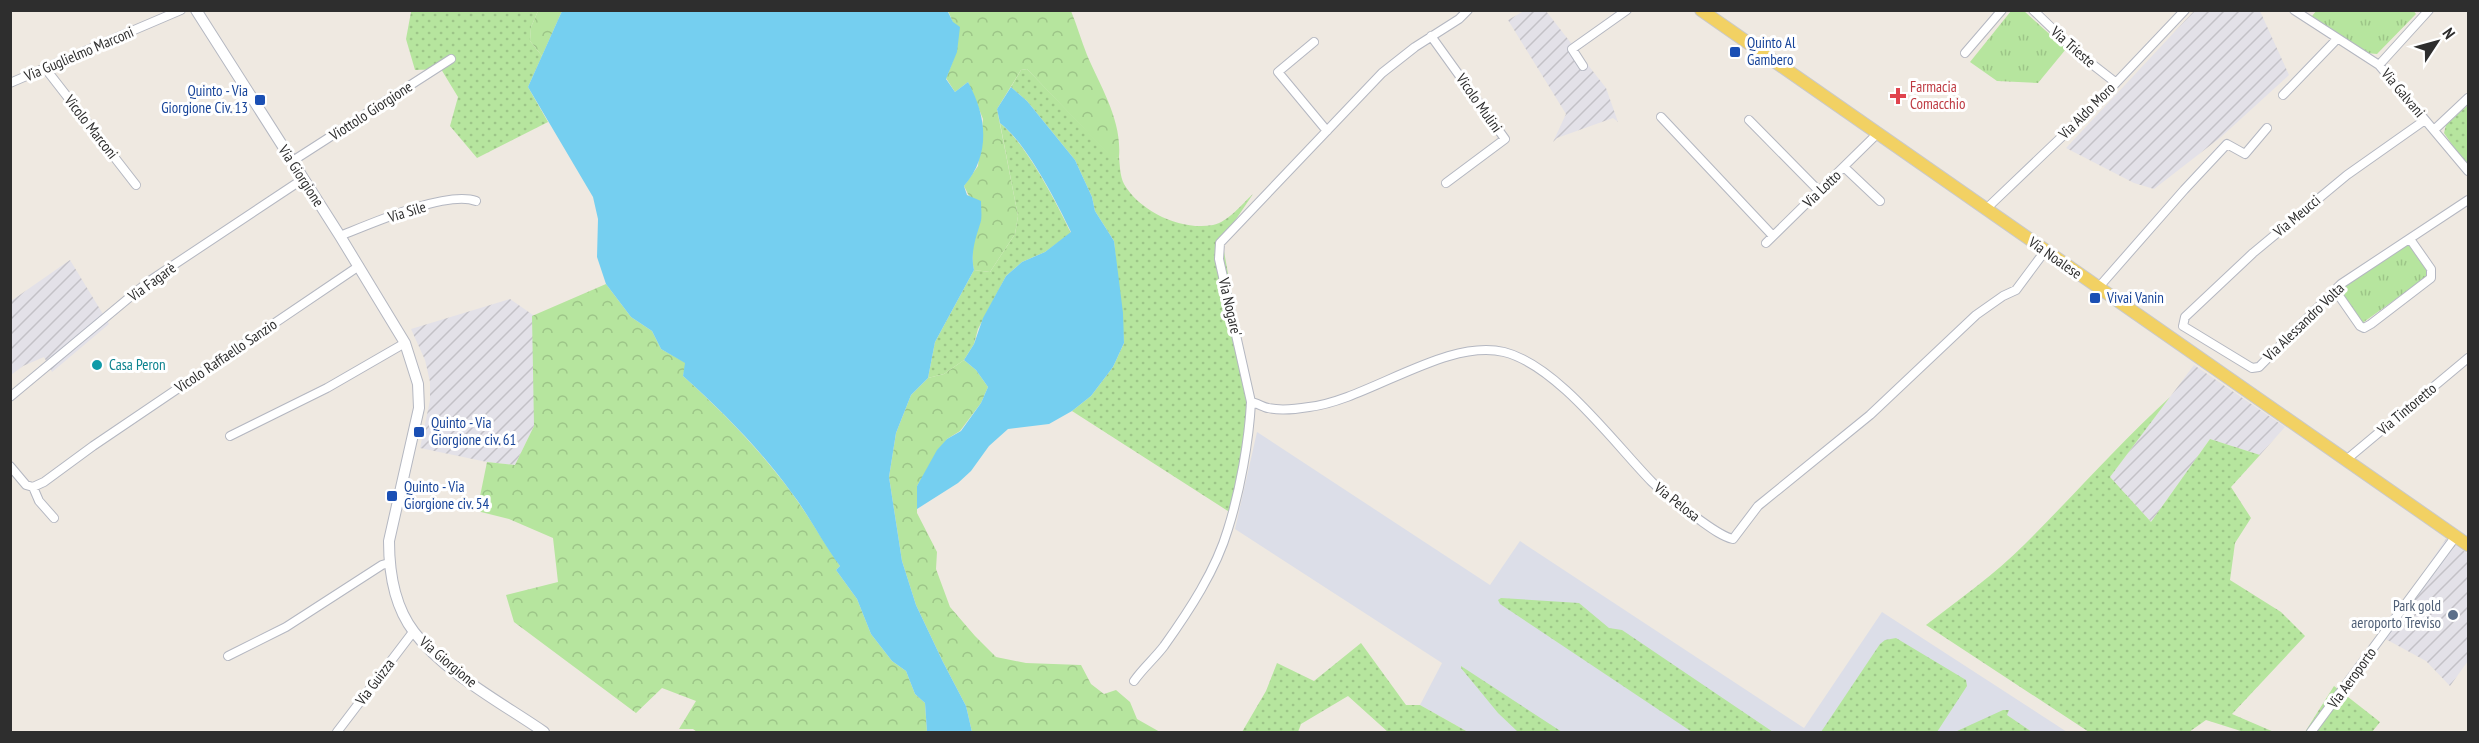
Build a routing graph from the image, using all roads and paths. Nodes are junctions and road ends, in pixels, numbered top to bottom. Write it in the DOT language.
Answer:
graph roads {
  1 [pos="181,10"];
  2 [pos="196,10"];
  3 [pos="1468,10"];
  4 [pos="1627,10"];
  5 [pos="2002,10"];
  6 [pos="2032,10"];
  7 [pos="2185,10"];
  8 [pos="2294,10"];
  9 [pos="2313,10"];
  10 [pos="2429,10"];
  11 [pos="1707,12"];
  12 [pos="2306,19"];
  13 [pos="1431,36"];
  14 [pos="2337,39"];
  15 [pos="1314,42"];
  16 [pos="1965,53"];
  17 [pos="451,59"];
  18 [pos="2379,65"];
  19 [pos="1583,66"];
  20 [pos="45,68"];
  21 [pos="2115,82"];
  22 [pos="10,83"];
  23 [pos="2283,95"];
  24 [pos="2469,98"];
  25 [pos="1661,117"];
  26 [pos="1749,120"];
  27 [pos="2425,120"];
  28 [pos="2267,128"];
  29 [pos="2434,130"];
  30 [pos="1327,131"];
  31 [pos="1877,134"];
  32 [pos="291,162"];
  33 [pos="1844,167"];
  34 [pos="2469,171"];
  35 [pos="303,179"];
  36 [pos="1446,183"];
  37 [pos="136,185"];
  38 [pos="1819,191"];
  39 [pos="2469,200"];
  40 [pos="476,201"];
  41 [pos="1880,201"];
  42 [pos="1986,209"];
  43 [pos="340,236"];
  44 [pos="1773,236"];
  45 [pos="2410,238"];
  46 [pos="1766,243"];
  47 [pos="2045,251"];
  48 [pos="359,266"];
  49 [pos="2098,288"];
  50 [pos="2335,290"];
  51 [pos="2183,326"];
  52 [pos="2170,338"];
  53 [pos="405,343"];
  54 [pos="2469,358"];
  55 [pos="10,398"];
  56 [pos="1251,402"];
  57 [pos="230,436"];
  58 [pos="2346,460"];
  59 [pos="10,466"];
  60 [pos="33,487"];
  61 [pos="54,518"];
  62 [pos="2456,536"];
  63 [pos="2469,545"];
  64 [pos="389,563"];
  65 [pos="413,632"];
  66 [pos="228,656"];
  67 [pos="1134,681"];
  68 [pos="337,732"];
  69 [pos="544,732"];
  70 [pos="2311,732"];
  1 -- 20 [label="street, Via Guglielmo Marconi"];
  2 -- 32 [label="street, Via Giorgione"];
  3 -- 13 [label="street, Via Nogare'"];
  4 -- 19 [label="street"];
  5 -- 16 [label="street"];
  6 -- 21 [label="street, Via Trieste"];
  7 -- 21 [label="street, Via Aldo Moro"];
  8 -- 12 [label="street, Via Galvani"];
  9 -- 12 [label="street"];
  10 -- 18 [label="street"];
  11 -- 31 [label="main road, Via Noalese"];
  12 -- 14 [label="street, Via Galvani"];
  13 -- 30 [label="street, Via Nogare'"];
  13 -- 36 [label="street, Vicolo Mulini"];
  14 -- 18 [label="street, Via Galvani"];
  14 -- 23 [label="street"];
  15 -- 30 [label="street"];
  17 -- 32 [label="street, Viottolo Giorgione"];
  18 -- 27 [label="street, Via Galvani"];
  20 -- 22 [label="street, Via Guglielmo Marconi"];
  20 -- 37 [label="street, Vicolo Marconi"];
  21 -- 42 [label="street, Via Aldo Moro"];
  24 -- 29 [label="street"];
  25 -- 44 [label="street"];
  26 -- 38 [label="street"];
  27 -- 29 [label="street, Via Galvani"];
  27 -- 51 [label="street, Via Meucci"];
  28 -- 49 [label="street"];
  29 -- 34 [label="street, Via Galvani"];
  30 -- 56 [label="street, Via Nogare'"];
  31 -- 33 [label="street, Via Lotto"];
  31 -- 42 [label="main road, Via Noalese"];
  32 -- 35 [label="street, Via Giorgione"];
  33 -- 38 [label="street, Via Lotto"];
  33 -- 41 [label="street"];
  35 -- 43 [label="street, Via Giorgione"];
  35 -- 55 [label="street, Via Fagarè"];
  38 -- 44 [label="street, Via Lotto"];
  39 -- 45 [label="street, Via Alessandro Volta"];
  40 -- 43 [label="street, Via Sile"];
  42 -- 47 [label="main road, Via Noalese"];
  43 -- 48 [label="street, Via Giorgione"];
  44 -- 46 [label="street, Via Lotto"];
  45 -- 50 [label="street, Via Alessandro Volta"];
  45 -- 50 [label="street"];
  47 -- 49 [label="main road, Via Noalese"];
  47 -- 56 [label="street, Via Pelosa"];
  48 -- 53 [label="street, Via Giorgione"];
  48 -- 60 [label="street, Vicolo Raffaello Sanzio"];
  49 -- 52 [label="main road, Via Noalese"];
  50 -- 51 [label="street, Via Alessandro Volta"];
  51 -- 52 [label="street"];
  52 -- 58 [label="main road, Via Noalese"];
  53 -- 57 [label="street"];
  53 -- 64 [label="street, Via Giorgione"];
  54 -- 58 [label="street, Via Tintoretto"];
  56 -- 67 [label="street, Via Nogare'"];
  58 -- 62 [label="main road, Via Noalese"];
  59 -- 60 [label="street"];
  60 -- 61 [label="street"];
  62 -- 63 [label="main road, Via Noalese"];
  62 -- 70 [label="street, Via Aeroporto"];
  64 -- 65 [label="street, Via Giorgione"];
  64 -- 66 [label="street"];
  65 -- 68 [label="street, Via Guizza"];
  65 -- 69 [label="street, Via Giorgione"];
}
